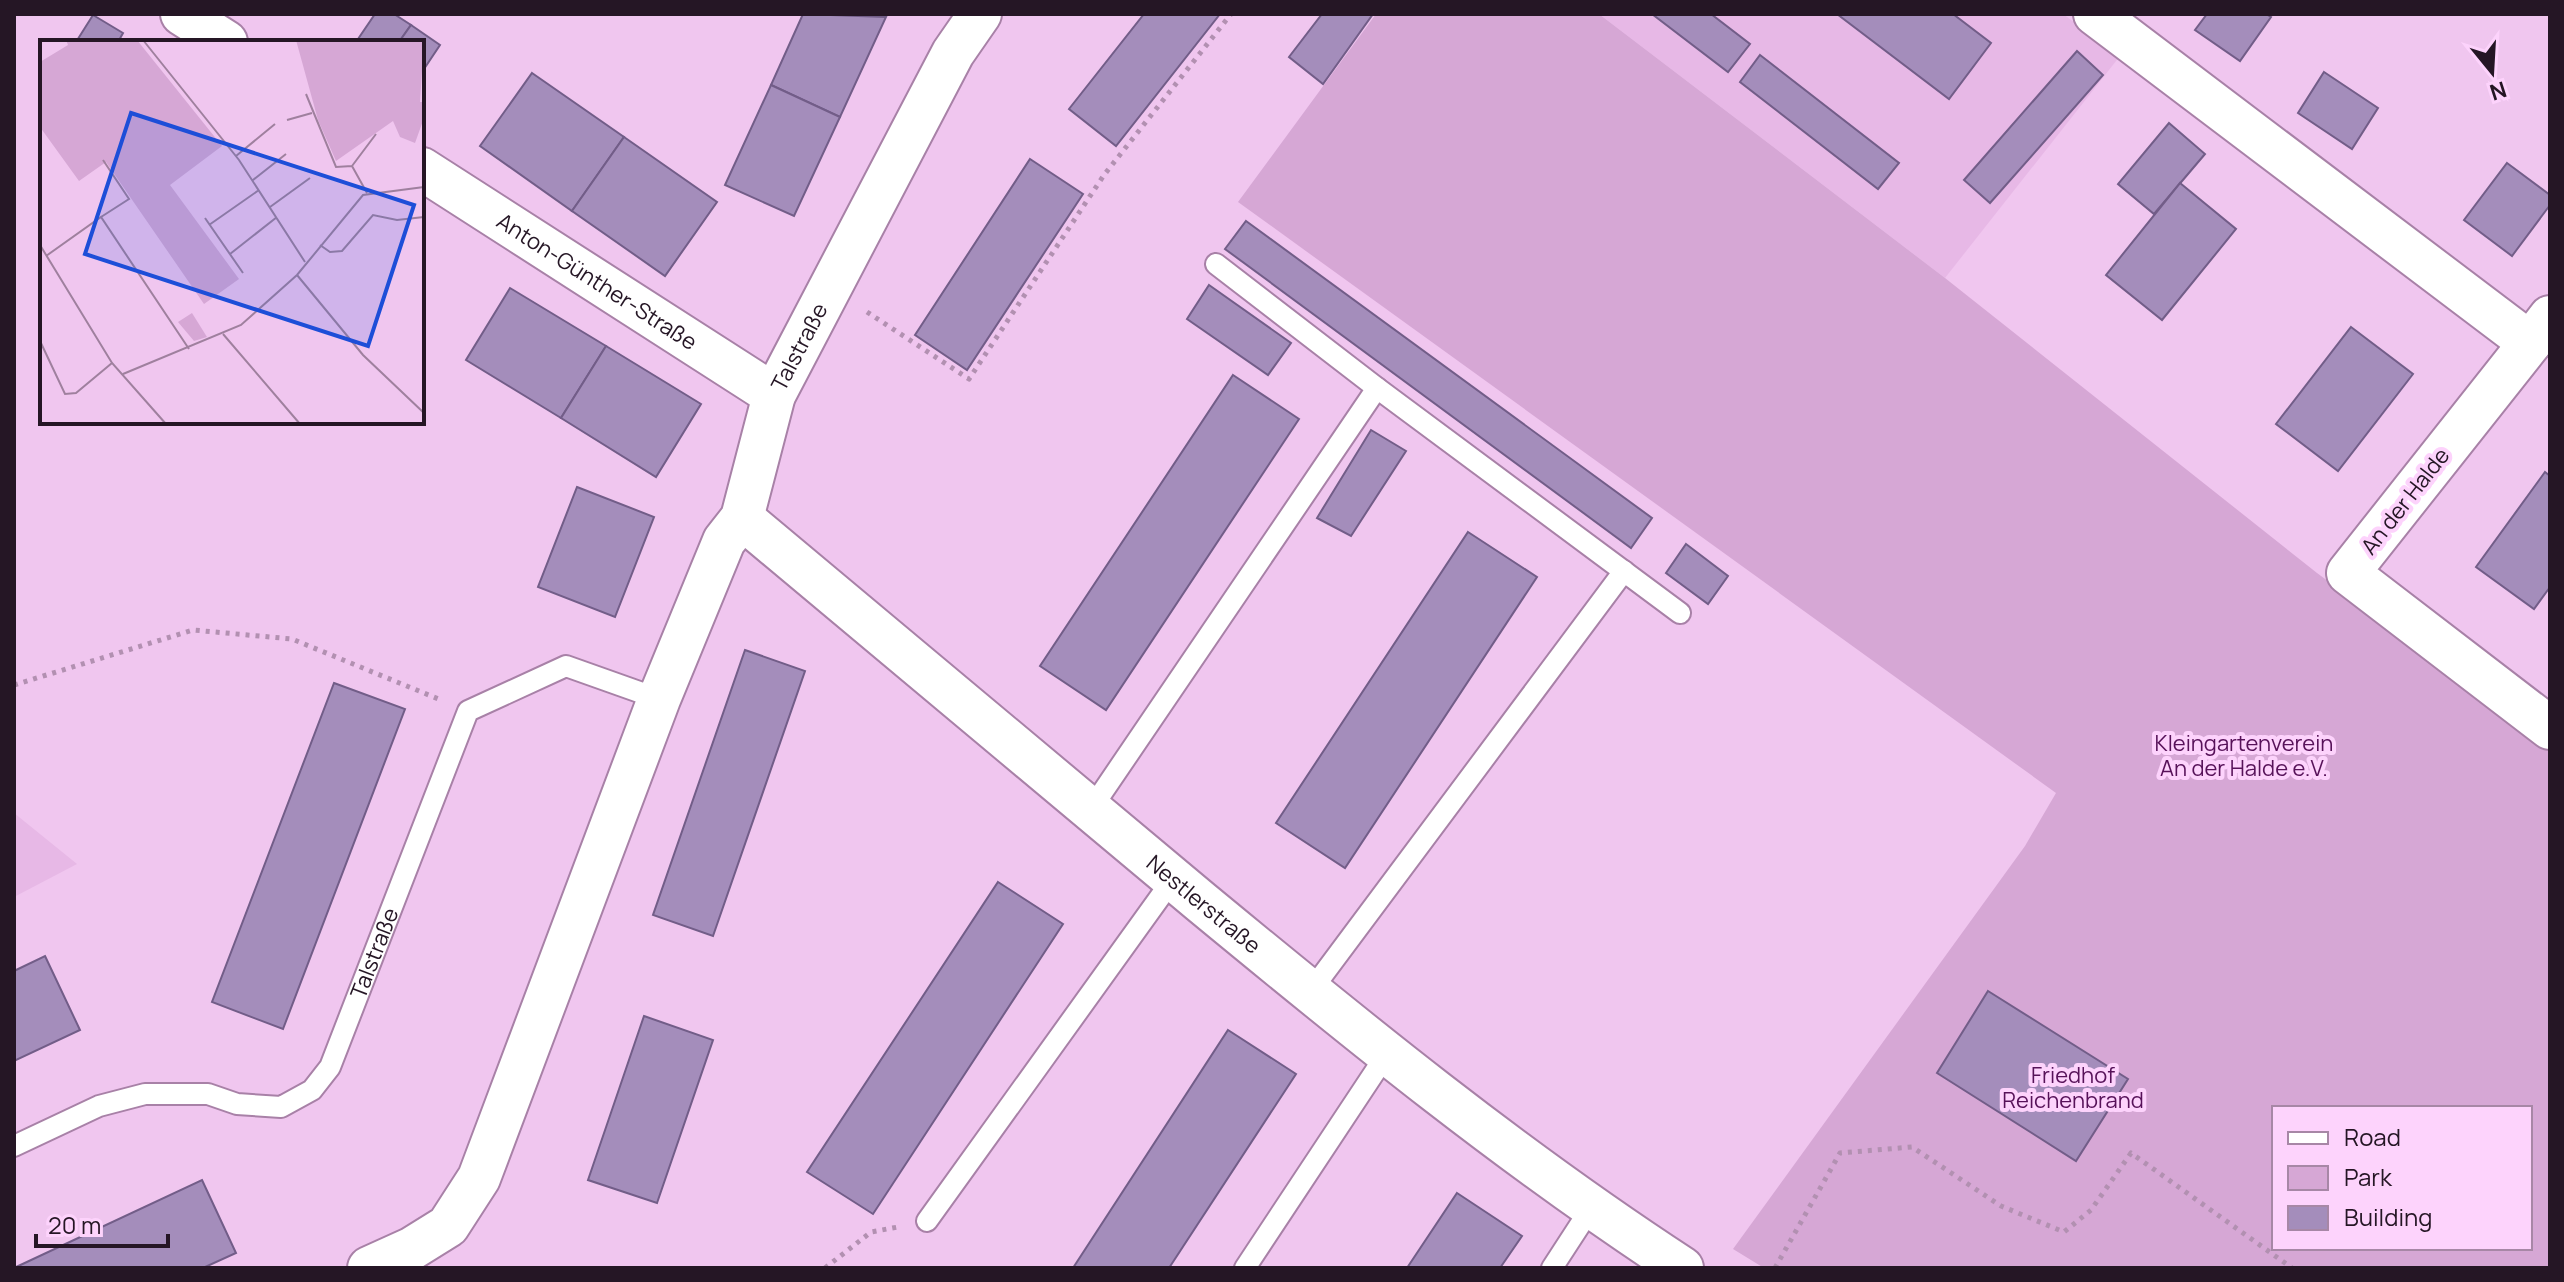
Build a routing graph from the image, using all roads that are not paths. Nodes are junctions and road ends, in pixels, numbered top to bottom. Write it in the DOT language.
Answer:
graph roads {
  1 [pos="182,14"];
  2 [pos="980,14"];
  3 [pos="2095,14"];
  4 [pos="223,40"];
  5 [pos="424,170"];
  6 [pos="1216,264"];
  7 [pos="2540,330"];
  8 [pos="1377,388"];
  9 [pos="774,395"];
  10 [pos="742,518"];
  11 [pos="1624,571"];
  12 [pos="1680,613"];
  13 [pos="659,699"];
  14 [pos="2550,728"];
  15 [pos="1089,812"];
  16 [pos="1173,879"];
  17 [pos="1310,992"];
  18 [pos="1388,1052"];
  19 [pos="14,1146"];
  20 [pos="1591,1208"];
  21 [pos="927,1221"];
  22 [pos="422,1258"];
  23 [pos="369,1268"];
  24 [pos="1245,1268"];
  25 [pos="1552,1268"];
  26 [pos="1682,1268"];
  1 -- 4 [label="street"];
  2 -- 9 [label="street, Talstraße"];
  3 -- 7 [label="street, An der Halde"];
  5 -- 9 [label="street, Anton-Günther-Straße"];
  6 -- 8 [label="lane"];
  7 -- 14 [label="street, An der Halde"];
  8 -- 11 [label="lane"];
  8 -- 15 [label="lane"];
  9 -- 10 [label="street, Talstraße"];
  10 -- 13 [label="street, Talstraße"];
  10 -- 15 [label="street, Nestlerstraße"];
  11 -- 12 [label="lane"];
  11 -- 17 [label="lane"];
  13 -- 19 [label="lane, Talstraße"];
  13 -- 22 [label="street, Talstraße"];
  15 -- 16 [label="street, Nestlerstraße"];
  16 -- 17 [label="street, Nestlerstraße"];
  16 -- 21 [label="lane"];
  17 -- 18 [label="street, Nestlerstraße"];
  18 -- 20 [label="street, Nestlerstraße"];
  18 -- 24 [label="lane"];
  20 -- 25 [label="lane"];
  20 -- 26 [label="street, Nestlerstraße"];
  22 -- 23 [label="street, Talstraße"];
}
